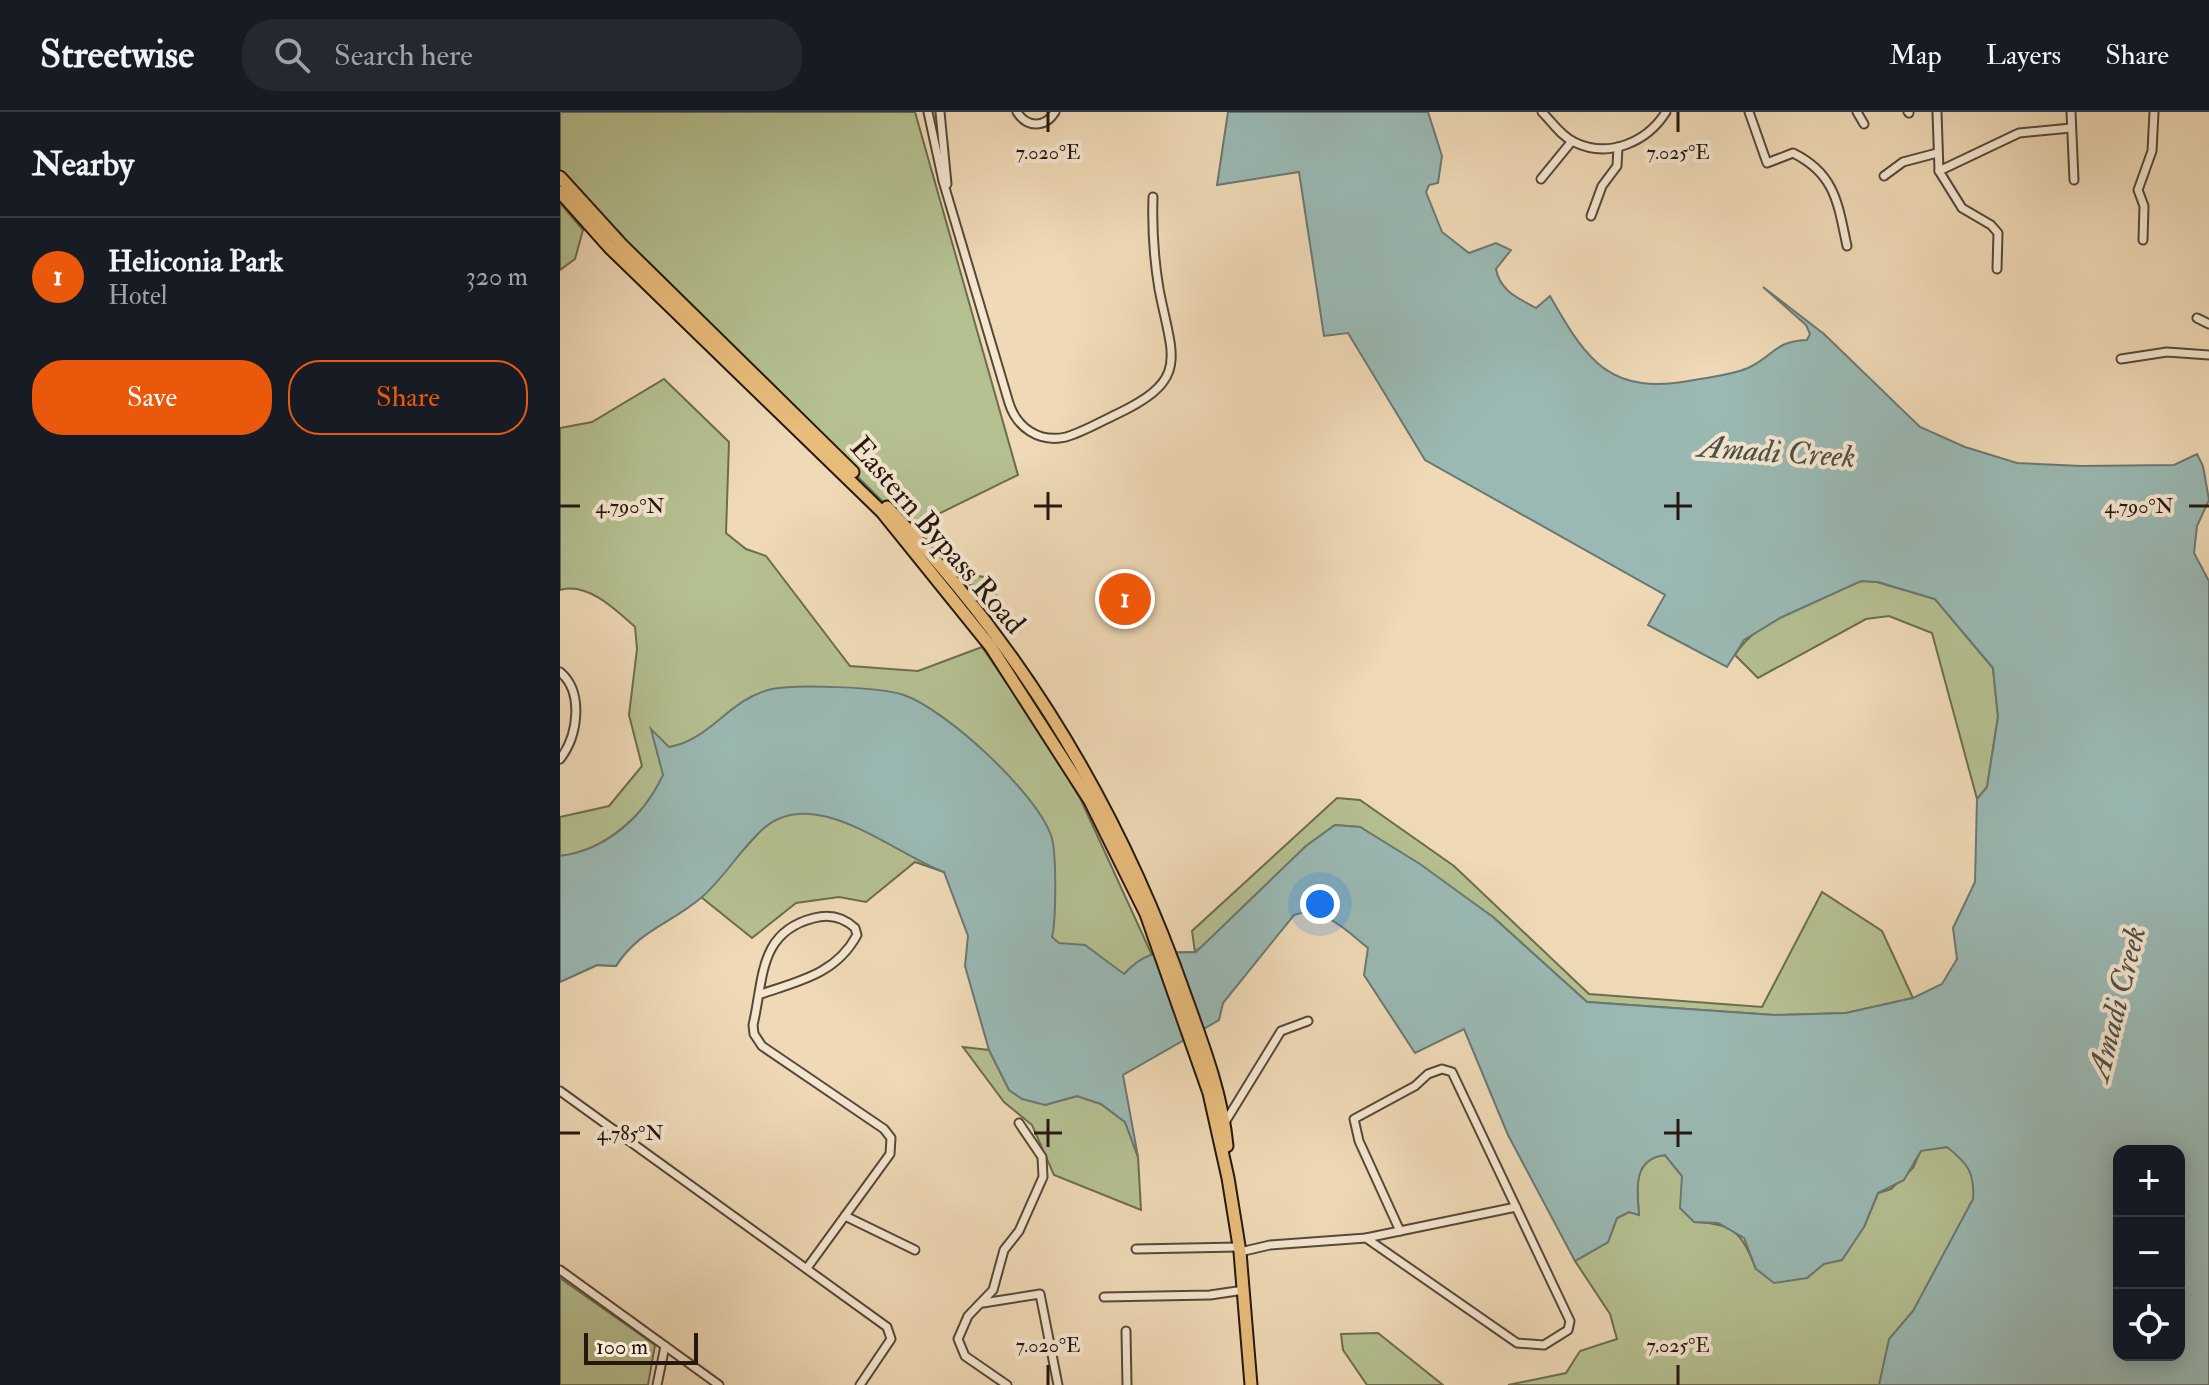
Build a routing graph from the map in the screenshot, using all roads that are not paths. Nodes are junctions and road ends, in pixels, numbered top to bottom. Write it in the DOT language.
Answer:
graph roads {
  1 [pos="928,112"];
  2 [pos="940,112"];
  3 [pos="1017,112"];
  4 [pos="1055,112"];
  5 [pos="1542,112"];
  6 [pos="1666,112"];
  7 [pos="1749,112"];
  8 [pos="1857,112"];
  9 [pos="1937,112"];
  10 [pos="2071,112"];
  11 [pos="2154,112"];
  12 [pos="1864,124"];
  13 [pos="2071,128"];
  14 [pos="1572,141"];
  15 [pos="1618,147"];
  16 [pos="1937,153"];
  17 [pos="1939,171"];
  18 [pos="1884,176"];
  19 [pos="560,177"];
  20 [pos="1541,179"];
  21 [pos="2074,180"];
  22 [pos="560,192"];
  23 [pos="948,194"];
  24 [pos="1153,197"];
  25 [pos="1591,216"];
  26 [pos="2143,240"];
  27 [pos="1847,246"];
  28 [pos="1997,269"];
  29 [pos="2197,318"];
  30 [pos="2209,324"];
  31 [pos="2209,355"];
  32 [pos="2121,359"];
  33 [pos="560,672"];
  34 [pos="560,759"];
  35 [pos="1151,912"];
  36 [pos="761,994"];
  37 [pos="1308,1021"];
  38 [pos="1208,1075"];
  39 [pos="560,1091"];
  40 [pos="1019,1123"];
  41 [pos="1224,1124"];
  42 [pos="1228,1178"];
  43 [pos="1516,1207"];
  44 [pos="845,1216"];
  45 [pos="1400,1231"];
  46 [pos="1366,1238"];
  47 [pos="1136,1249"];
  48 [pos="1239,1249"];
  49 [pos="915,1250"];
  50 [pos="807,1268"];
  51 [pos="560,1270"];
  52 [pos="1244,1290"];
  53 [pos="1104,1297"];
  54 [pos="983,1303"];
  55 [pos="1126,1331"];
  56 [pos="665,1346"];
  57 [pos="657,1385"];
  58 [pos="719,1385"];
  59 [pos="860,1385"];
  60 [pos="1007,1385"];
  61 [pos="1058,1385"];
  62 [pos="1127,1385"];
  63 [pos="1251,1385"];
  1 -- 23 [label="street"];
  2 -- 23 [label="street"];
  3 -- 4 [label="street"];
  5 -- 14 [label="street"];
  6 -- 15 [label="street"];
  7 -- 27 [label="street"];
  8 -- 12 [label="street"];
  9 -- 16 [label="street"];
  10 -- 13 [label="street"];
  11 -- 26 [label="street"];
  13 -- 17 [label="street"];
  13 -- 21 [label="street"];
  14 -- 15 [label="street"];
  14 -- 20 [label="street"];
  15 -- 25 [label="street"];
  16 -- 17 [label="street"];
  16 -- 18 [label="street"];
  17 -- 28 [label="street"];
  19 -- 35 [label="main road, Eastern Bypass Road"];
  22 -- 35 [label="main road, Eastern Bypass Road"];
  23 -- 24 [label="street"];
  29 -- 30 [label="street"];
  31 -- 32 [label="street"];
  33 -- 34 [label="street"];
  35 -- 38 [label="main road, Eastern Bypass Road"];
  36 -- 36 [label="street"];
  36 -- 44 [label="street"];
  37 -- 41 [label="street"];
  38 -- 41 [label="main road, Eastern Bypass Road"];
  38 -- 42 [label="main road, Eastern Bypass Road"];
  39 -- 50 [label="street"];
  40 -- 54 [label="street"];
  41 -- 42 [label="main road, Eastern Bypass Road"];
  42 -- 48 [label="main road, Eastern Bypass Road"];
  43 -- 45 [label="street"];
  43 -- 45 [label="street"];
  43 -- 46 [label="street"];
  44 -- 49 [label="street"];
  44 -- 50 [label="street"];
  45 -- 46 [label="street"];
  46 -- 48 [label="street"];
  47 -- 48 [label="street"];
  48 -- 52 [label="main road, Eastern Bypass Road"];
  50 -- 59 [label="street"];
  51 -- 56 [label="street"];
  52 -- 53 [label="street"];
  52 -- 63 [label="main road, Eastern Bypass Road"];
  54 -- 60 [label="street"];
  54 -- 61 [label="street"];
  55 -- 62 [label="street"];
  56 -- 57 [label="street"];
  56 -- 58 [label="street"];
}
